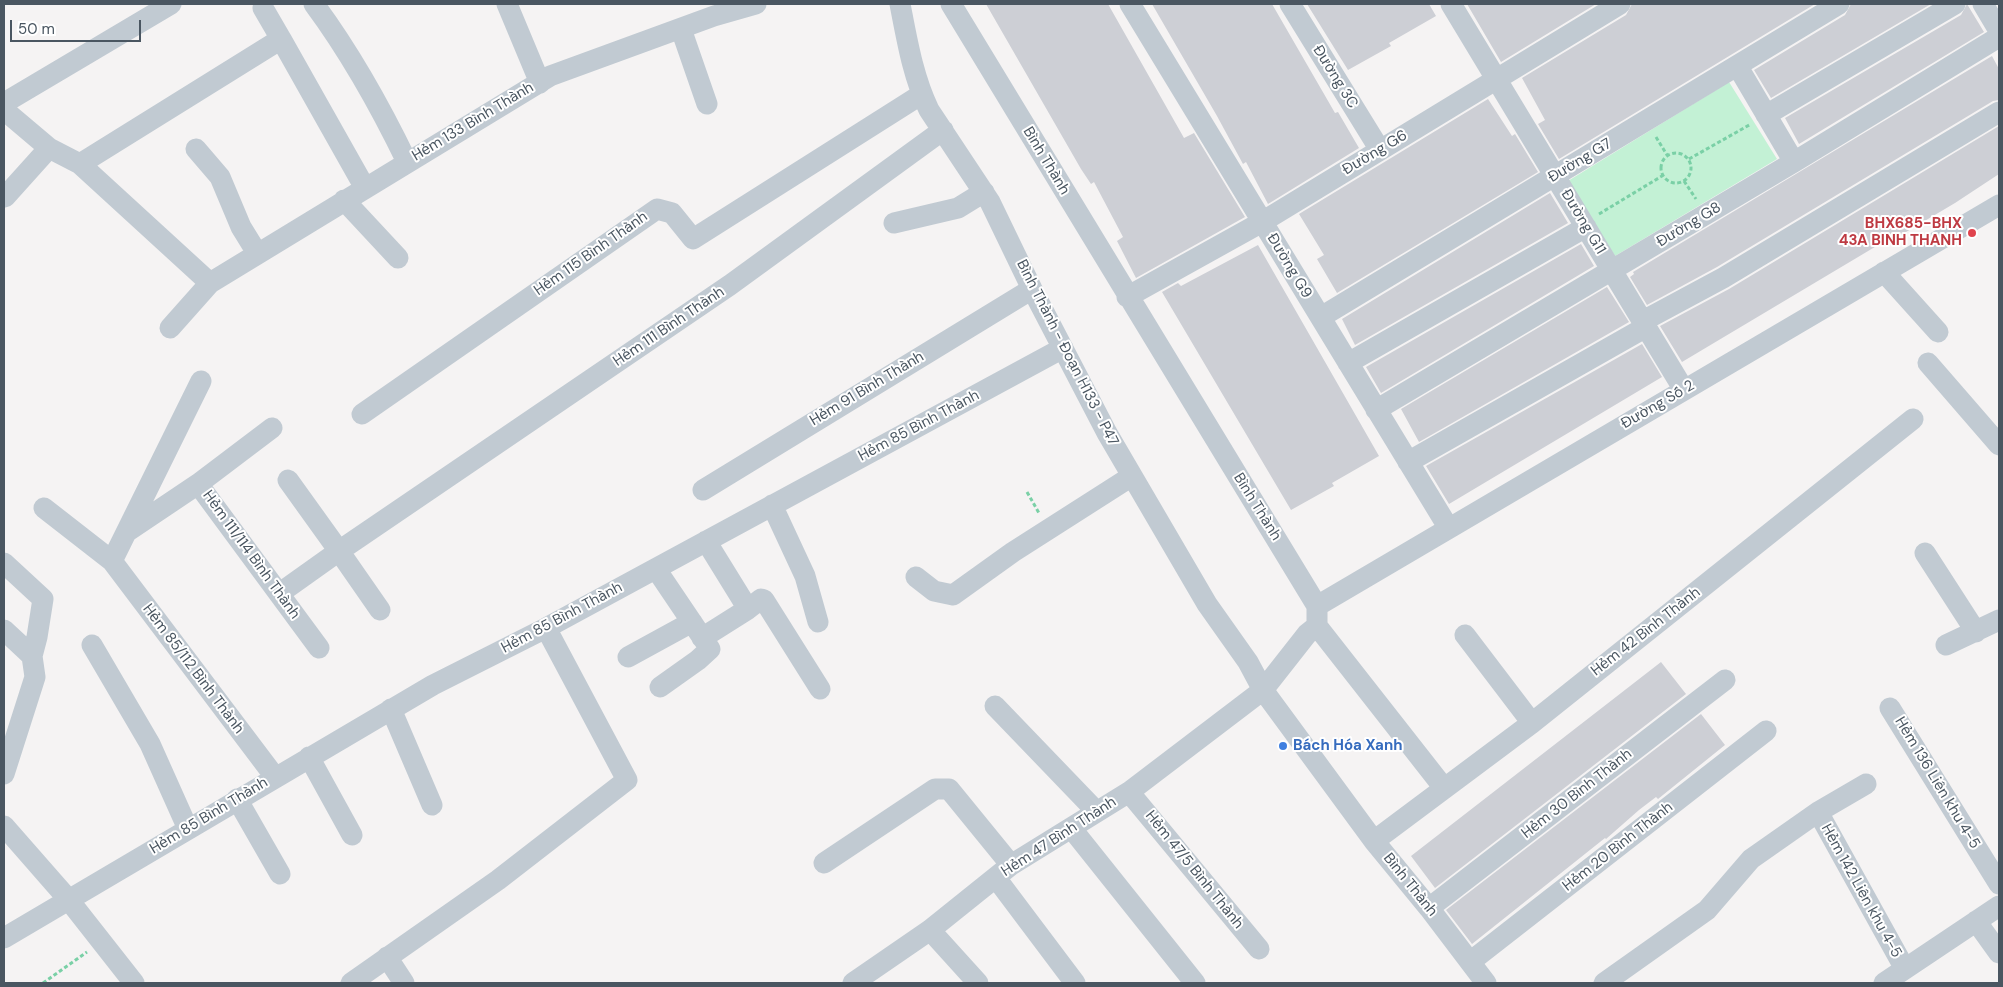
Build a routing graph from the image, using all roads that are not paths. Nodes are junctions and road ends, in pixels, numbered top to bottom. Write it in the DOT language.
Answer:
graph roads {
  1 [pos="171,4"];
  2 [pos="314,4"];
  3 [pos="507,4"];
  4 [pos="756,4"];
  5 [pos="900,4"];
  6 [pos="951,4"];
  7 [pos="1130,4"];
  8 [pos="1290,4"];
  9 [pos="1451,4"];
  10 [pos="1620,4"];
  11 [pos="1840,4"];
  12 [pos="1955,4"];
  13 [pos="1983,4"];
  14 [pos="263,8"];
  15 [pos="681,29"];
  16 [pos="1999,31"];
  17 [pos="1999,37"];
  18 [pos="281,39"];
  19 [pos="1738,67"];
  20 [pos="1496,79"];
  21 [pos="540,83"];
  22 [pos="922,94"];
  23 [pos="4,103"];
  24 [pos="707,104"];
  25 [pos="4,110"];
  26 [pos="1999,112"];
  27 [pos="1766,115"];
  28 [pos="943,130"];
  29 [pos="49,148"];
  30 [pos="196,149"];
  31 [pos="1380,150"];
  32 [pos="407,162"];
  33 [pos="1794,162"];
  34 [pos="80,164"];
  35 [pos="1555,176"];
  36 [pos="365,188"];
  37 [pos="984,192"];
  38 [pos="5,197"];
  39 [pos="344,200"];
  40 [pos="1999,205"];
  41 [pos="1262,222"];
  42 [pos="894,223"];
  43 [pos="1584,225"];
  44 [pos="257,253"];
  45 [pos="398,258"];
  46 [pos="1612,270"];
  47 [pos="1884,272"];
  48 [pos="210,283"];
  49 [pos="1032,289"];
  50 [pos="1127,297"];
  51 [pos="1320,317"];
  52 [pos="1644,324"];
  53 [pos="170,328"];
  54 [pos="1938,332"];
  55 [pos="1063,348"];
  56 [pos="1348,363"];
  57 [pos="1928,363"];
  58 [pos="201,381"];
  59 [pos="1684,390"];
  60 [pos="1376,410"];
  61 [pos="362,414"];
  62 [pos="1913,419"];
  63 [pos="272,428"];
  64 [pos="1999,445"];
  65 [pos="1408,462"];
  66 [pos="1132,476"];
  67 [pos="288,480"];
  68 [pos="198,484"];
  69 [pos="703,490"];
  70 [pos="772,505"];
  71 [pos="44,508"];
  72 [pos="1448,527"];
  73 [pos="127,532"];
  74 [pos="706,541"];
  75 [pos="339,551"];
  76 [pos="1925,553"];
  77 [pos="112,561"];
  78 [pos="4,563"];
  79 [pos="656,568"];
  80 [pos="916,577"];
  81 [pos="280,593"];
  82 [pos="748,609"];
  83 [pos="380,610"];
  84 [pos="1317,616"];
  85 [pos="1999,620"];
  86 [pos="818,622"];
  87 [pos="546,628"];
  88 [pos="4,630"];
  89 [pos="697,630"];
  90 [pos="1976,632"];
  91 [pos="1465,635"];
  92 [pos="1946,645"];
  93 [pos="92,646"];
  94 [pos="319,648"];
  95 [pos="32,656"];
  96 [pos="628,657"];
  97 [pos="1725,680"];
  98 [pos="660,687"];
  99 [pos="820,689"];
  100 [pos="1263,690"];
  101 [pos="995,706"];
  102 [pos="1890,708"];
  103 [pos="390,709"];
  104 [pos="1532,723"];
  105 [pos="1766,731"];
  106 [pos="309,757"];
  107 [pos="4,774"];
  108 [pos="275,777"];
  109 [pos="1866,784"];
  110 [pos="1444,788"];
  111 [pos="1129,792"];
  112 [pos="237,799"];
  113 [pos="432,805"];
  114 [pos="1096,811"];
  115 [pos="1818,812"];
  116 [pos="4,826"];
  117 [pos="188,829"];
  118 [pos="1072,829"];
  119 [pos="352,835"];
  120 [pos="1374,841"];
  121 [pos="824,863"];
  122 [pos="1004,871"];
  123 [pos="280,874"];
  124 [pos="1999,884"];
  125 [pos="68,899"];
  126 [pos="1999,906"];
  127 [pos="1429,908"];
  128 [pos="1976,922"];
  129 [pos="930,930"];
  130 [pos="4,938"];
  131 [pos="1259,949"];
  132 [pos="1999,953"];
  133 [pos="387,957"];
  134 [pos="1470,962"];
  135 [pos="1904,969"];
  136 [pos="134,983"];
  137 [pos="351,983"];
  138 [pos="404,983"];
  139 [pos="853,983"];
  140 [pos="978,983"];
  141 [pos="1076,983"];
  142 [pos="1195,983"];
  143 [pos="1486,983"];
  144 [pos="1604,983"];
  145 [pos="1884,983"];
  1 -- 23 [label="street"];
  2 -- 32 [label="street"];
  3 -- 21 [label="street"];
  4 -- 15 [label="street, Hẻm 133 Bình Thành"];
  5 -- 22 [label="street, Bình Thành - Đoạn H133 - P47"];
  6 -- 50 [label="street, Bình Thành"];
  7 -- 41 [label="street, Đường G9"];
  8 -- 31 [label="street, Đường 3C"];
  9 -- 20 [label="street, Đường G11"];
  10 -- 20 [label="street, Đường G6"];
  11 -- 19 [label="street, Đường G7"];
  12 -- 27 [label="street"];
  13 -- 16 [label="street"];
  14 -- 18 [label="street"];
  15 -- 21 [label="street, Hẻm 133 Bình Thành"];
  15 -- 24 [label="street"];
  17 -- 33 [label="street, Đường G8"];
  18 -- 34 [label="street"];
  18 -- 36 [label="street"];
  19 -- 27 [label="street"];
  19 -- 35 [label="street, Đường G7"];
  20 -- 31 [label="street, Đường G6"];
  20 -- 35 [label="street, Đường G11"];
  21 -- 32 [label="street, Hẻm 133 Bình Thành"];
  22 -- 28 [label="street, Bình Thành - Đoạn H133 - P47"];
  22 -- 61 [label="street, Hẻm 115 Bình Thành"];
  25 -- 29 [label="street"];
  26 -- 52 [label="street"];
  27 -- 33 [label="street"];
  28 -- 37 [label="street, Bình Thành - Đoạn H133 - P47"];
  28 -- 75 [label="street, Hẻm 111 Bình Thành"];
  29 -- 34 [label="street"];
  29 -- 38 [label="street"];
  30 -- 44 [label="street"];
  31 -- 41 [label="street, Đường G6"];
  32 -- 36 [label="street, Hẻm 133 Bình Thành"];
  33 -- 46 [label="street, Đường G8"];
  34 -- 48 [label="street"];
  35 -- 43 [label="street, Đường G11"];
  35 -- 51 [label="street, Đường G7"];
  36 -- 39 [label="street, Hẻm 133 Bình Thành"];
  37 -- 42 [label="street"];
  37 -- 49 [label="street, Bình Thành - Đoạn H133 - P47"];
  39 -- 44 [label="street, Hẻm 133 Bình Thành"];
  39 -- 45 [label="street"];
  40 -- 47 [label="street, Đường Số 2"];
  41 -- 50 [label="street, Đường G6"];
  41 -- 51 [label="street, Đường G9"];
  43 -- 46 [label="street, Đường G11"];
  43 -- 56 [label="street"];
  44 -- 48 [label="street, Hẻm 133 Bình Thành"];
  46 -- 52 [label="street, Đường G11"];
  46 -- 60 [label="street, Đường G8"];
  47 -- 54 [label="street"];
  47 -- 59 [label="street, Đường Số 2"];
  48 -- 53 [label="street, Hẻm 133 Bình Thành"];
  49 -- 55 [label="street, Bình Thành - Đoạn H133 - P47"];
  49 -- 69 [label="street, Hẻm 91 Bình Thành"];
  50 -- 84 [label="street, Bình Thành"];
  51 -- 56 [label="street, Đường G9"];
  52 -- 59 [label="street, Đường G11"];
  52 -- 65 [label="street"];
  55 -- 66 [label="street, Bình Thành - Đoạn H133 - P47"];
  55 -- 70 [label="street, Hẻm 85 Bình Thành"];
  56 -- 60 [label="street, Đường G9"];
  57 -- 64 [label="street"];
  58 -- 73 [label="street"];
  59 -- 72 [label="street, Đường Số 2"];
  60 -- 65 [label="street, Đường G9"];
  62 -- 104 [label="street, Hẻm 42 Bình Thành"];
  63 -- 68 [label="street"];
  65 -- 72 [label="street, Đường G9"];
  66 -- 80 [label="street"];
  66 -- 100 [label="street, Bình Thành - Đoạn H133 - P47"];
  67 -- 75 [label="street"];
  68 -- 73 [label="street, Hẻm 111/114 Bình Thành"];
  68 -- 81 [label="street, Hẻm 111/114 Bình Thành"];
  70 -- 74 [label="street, Hẻm 85 Bình Thành"];
  70 -- 86 [label="street"];
  71 -- 77 [label="street, Hẻm 85/112 Bình Thành"];
  72 -- 84 [label="street, Đường Số 2"];
  73 -- 77 [label="street"];
  74 -- 79 [label="street, Hẻm 85 Bình Thành"];
  74 -- 82 [label="street"];
  75 -- 81 [label="street"];
  75 -- 83 [label="street"];
  76 -- 90 [label="street"];
  77 -- 108 [label="street, Hẻm 85/112 Bình Thành"];
  78 -- 95 [label="street"];
  79 -- 87 [label="street, Hẻm 85 Bình Thành"];
  79 -- 89 [label="street"];
  81 -- 94 [label="street, Hẻm 111/114 Bình Thành"];
  82 -- 89 [label="street"];
  82 -- 99 [label="street"];
  84 -- 100 [label="street"];
  84 -- 110 [label="street, Bình Thành"];
  85 -- 90 [label="street"];
  87 -- 103 [label="street, Hẻm 85 Bình Thành"];
  87 -- 133 [label="street"];
  88 -- 95 [label="street"];
  89 -- 96 [label="street"];
  89 -- 98 [label="street"];
  90 -- 92 [label="street"];
  91 -- 104 [label="street"];
  93 -- 117 [label="street"];
  95 -- 107 [label="street"];
  97 -- 127 [label="street, Hẻm 30 Bình Thành"];
  100 -- 111 [label="street, Hẻm 47 Bình Thành"];
  100 -- 120 [label="street, Bình Thành"];
  101 -- 114 [label="street"];
  102 -- 124 [label="street, Hẻm 136 Liên khu 4-5"];
  103 -- 106 [label="street, Hẻm 85 Bình Thành"];
  103 -- 113 [label="street"];
  104 -- 110 [label="street, Hẻm 42 Bình Thành"];
  105 -- 134 [label="street, Hẻm 20 Bình Thành"];
  106 -- 108 [label="street, Hẻm 85 Bình Thành"];
  106 -- 119 [label="street"];
  108 -- 112 [label="street, Hẻm 85 Bình Thành"];
  109 -- 115 [label="street"];
  110 -- 120 [label="street, Hẻm 42 Bình Thành"];
  111 -- 114 [label="street, Hẻm 47 Bình Thành"];
  111 -- 131 [label="street, Hẻm 47/5 Bình Thành"];
  112 -- 117 [label="street, Hẻm 85 Bình Thành"];
  112 -- 123 [label="street"];
  114 -- 118 [label="street, Hẻm 47 Bình Thành"];
  115 -- 135 [label="street, Hẻm 142 Liên khu 4-5"];
  115 -- 144 [label="street"];
  116 -- 125 [label="street"];
  117 -- 125 [label="street, Hẻm 85 Bình Thành"];
  118 -- 122 [label="street, Hẻm 47 Bình Thành"];
  118 -- 142 [label="street"];
  120 -- 127 [label="street, Bình Thành"];
  121 -- 122 [label="street"];
  122 -- 129 [label="street, Hẻm 47 Bình Thành"];
  122 -- 141 [label="street"];
  125 -- 130 [label="street, Hẻm 85 Bình Thành"];
  125 -- 136 [label="street"];
  126 -- 128 [label="street"];
  127 -- 134 [label="street, Bình Thành"];
  128 -- 132 [label="street"];
  128 -- 135 [label="street"];
  129 -- 139 [label="street, Hẻm 47 Bình Thành"];
  129 -- 140 [label="street"];
  133 -- 137 [label="street"];
  133 -- 138 [label="street"];
  134 -- 143 [label="street, Bình Thành"];
  135 -- 145 [label="street"];
}
